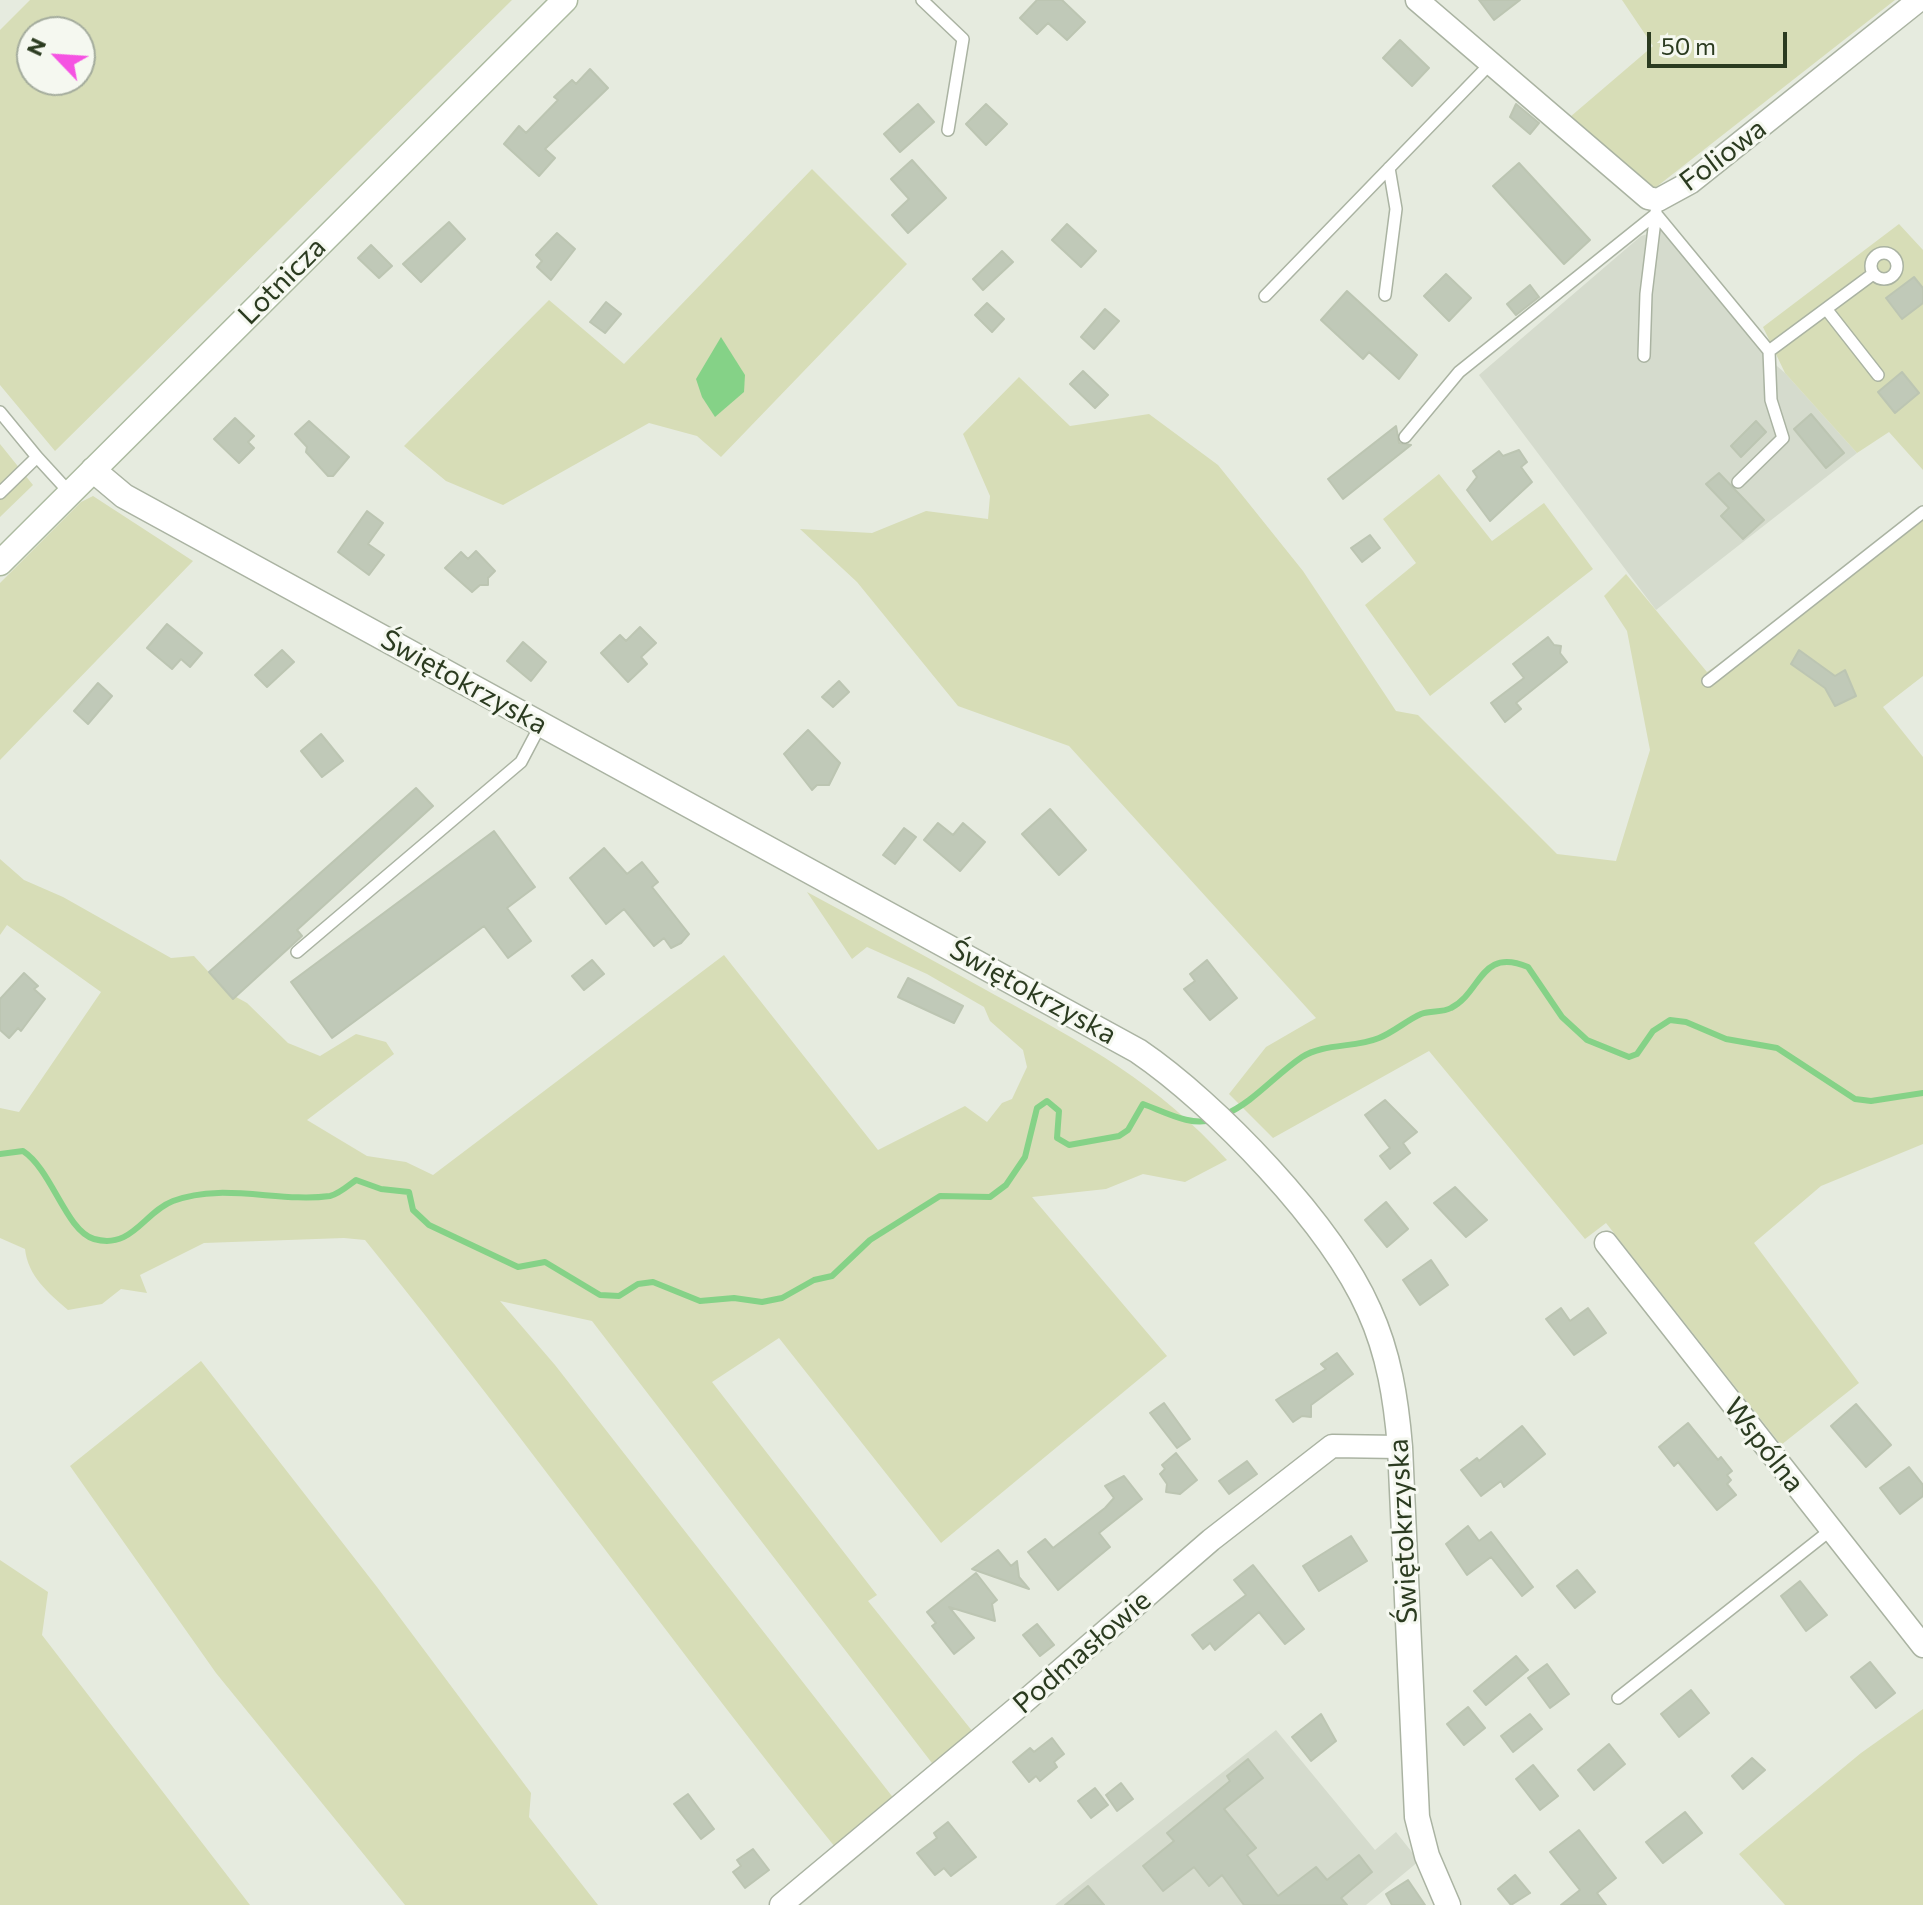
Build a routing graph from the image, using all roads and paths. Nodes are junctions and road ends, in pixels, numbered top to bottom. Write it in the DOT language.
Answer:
graph roads {
  1 [pos="565,0"];
  2 [pos="922,0"];
  3 [pos="1417,0"];
  4 [pos="1919,0"];
  5 [pos="1491,63"];
  6 [pos="948,130"];
  7 [pos="1389,168"];
  8 [pos="1657,207"];
  9 [pos="1873,274"];
  10 [pos="1385,295"];
  11 [pos="1265,296"];
  12 [pos="1827,310"];
  13 [pos="1769,351"];
  14 [pos="1644,356"];
  15 [pos="1878,375"];
  16 [pos="0,412"];
  17 [pos="1405,437"];
  18 [pos="37,457"];
  19 [pos="93,470"];
  20 [pos="1738,482"];
  21 [pos="0,493"];
  22 [pos="70,493"];
  23 [pos="1923,512"];
  24 [pos="0,563"];
  25 [pos="1708,681"];
  26 [pos="541,723"];
  27 [pos="297,952"];
  28 [pos="1606,1243"];
  29 [pos="1400,1447"];
  30 [pos="1832,1529"];
  31 [pos="1923,1646"];
  32 [pos="1618,1698"];
  33 [pos="781,1905"];
  34 [pos="1448,1905"];
  1 -- 19 [label="street, Lotnicza"];
  2 -- 6 [label="lane"];
  3 -- 5 [label="street, Foliowa"];
  4 -- 8 [label="street, Foliowa"];
  5 -- 7 [label="lane"];
  5 -- 8 [label="street, Foliowa"];
  7 -- 10 [label="lane"];
  7 -- 11 [label="lane"];
  8 -- 13 [label="lane"];
  8 -- 14 [label="lane"];
  8 -- 17 [label="lane"];
  9 -- 12 [label="lane"];
  12 -- 13 [label="lane"];
  12 -- 15 [label="lane"];
  13 -- 20 [label="lane"];
  16 -- 18 [label="lane"];
  18 -- 21 [label="lane"];
  18 -- 22 [label="lane"];
  19 -- 22 [label="street, Lotnicza"];
  19 -- 26 [label="street, Świętokrzyska"];
  22 -- 24 [label="street, Lotnicza"];
  23 -- 25 [label="lane"];
  26 -- 27 [label="lane"];
  26 -- 29 [label="street, Świętokrzyska"];
  28 -- 30 [label="street, Wspólna"];
  29 -- 33 [label="street, Podmasłowie"];
  29 -- 34 [label="street, Świętokrzyska"];
  30 -- 31 [label="street, Wspólna"];
  30 -- 32 [label="lane"];
}
